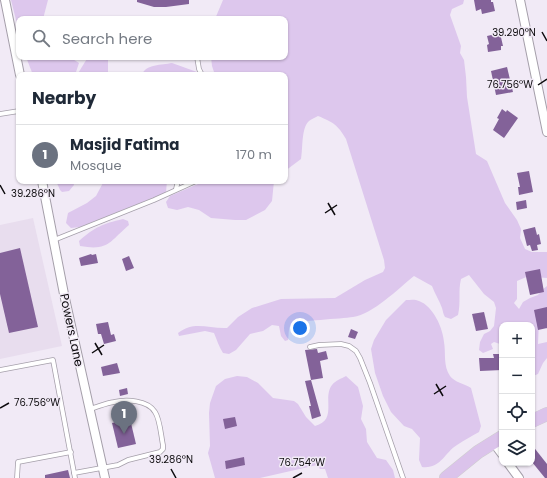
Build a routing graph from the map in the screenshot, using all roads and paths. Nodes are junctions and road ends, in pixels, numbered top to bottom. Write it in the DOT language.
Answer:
graph roads {
  1 [pos="5,0"];
  2 [pos="520,0"];
  3 [pos="16,55"];
  4 [pos="17,60"];
  5 [pos="198,60"];
  6 [pos="19,72"];
  7 [pos="200,72"];
  8 [pos="16,111"];
  9 [pos="0,114"];
  10 [pos="547,132"];
  11 [pos="43,184"];
  12 [pos="177,184"];
  13 [pos="188,184"];
  14 [pos="176,189"];
  15 [pos="54,240"];
  16 [pos="310,347"];
  17 [pos="0,370"];
  18 [pos="90,409"];
  19 [pos="547,414"];
  20 [pos="535,420"];
  21 [pos="498,439"];
  22 [pos="71,452"];
  23 [pos="510,466"];
  24 [pos="103,468"];
  25 [pos="74,473"];
  26 [pos="17,478"];
  27 [pos="75,478"];
  28 [pos="105,478"];
  29 [pos="403,478"];
  30 [pos="446,478"];
  31 [pos="519,478"];
  1 -- 3 [label="street"];
  2 -- 10 [label="street"];
  4 -- 6 [label="street"];
  5 -- 7 [label="lane"];
  8 -- 9 [label="lane"];
  11 -- 15 [label="street, Powers Lane"];
  12 -- 14 [label="lane"];
  13 -- 14 [label="lane"];
  14 -- 15 [label="lane"];
  15 -- 18 [label="street, Powers Lane"];
  16 -- 29 [label="lane"];
  17 -- 22 [label="lane"];
  18 -- 24 [label="street, Powers Lane"];
  18 -- 24 [label="lane"];
  19 -- 20 [label="main road"];
  21 -- 30 [label="main road"];
  22 -- 25 [label="lane"];
  22 -- 26 [label="lane"];
  23 -- 31 [label="street"];
  24 -- 25 [label="lane"];
  24 -- 28 [label="street, Powers Lane"];
  25 -- 27 [label="lane"];
}
